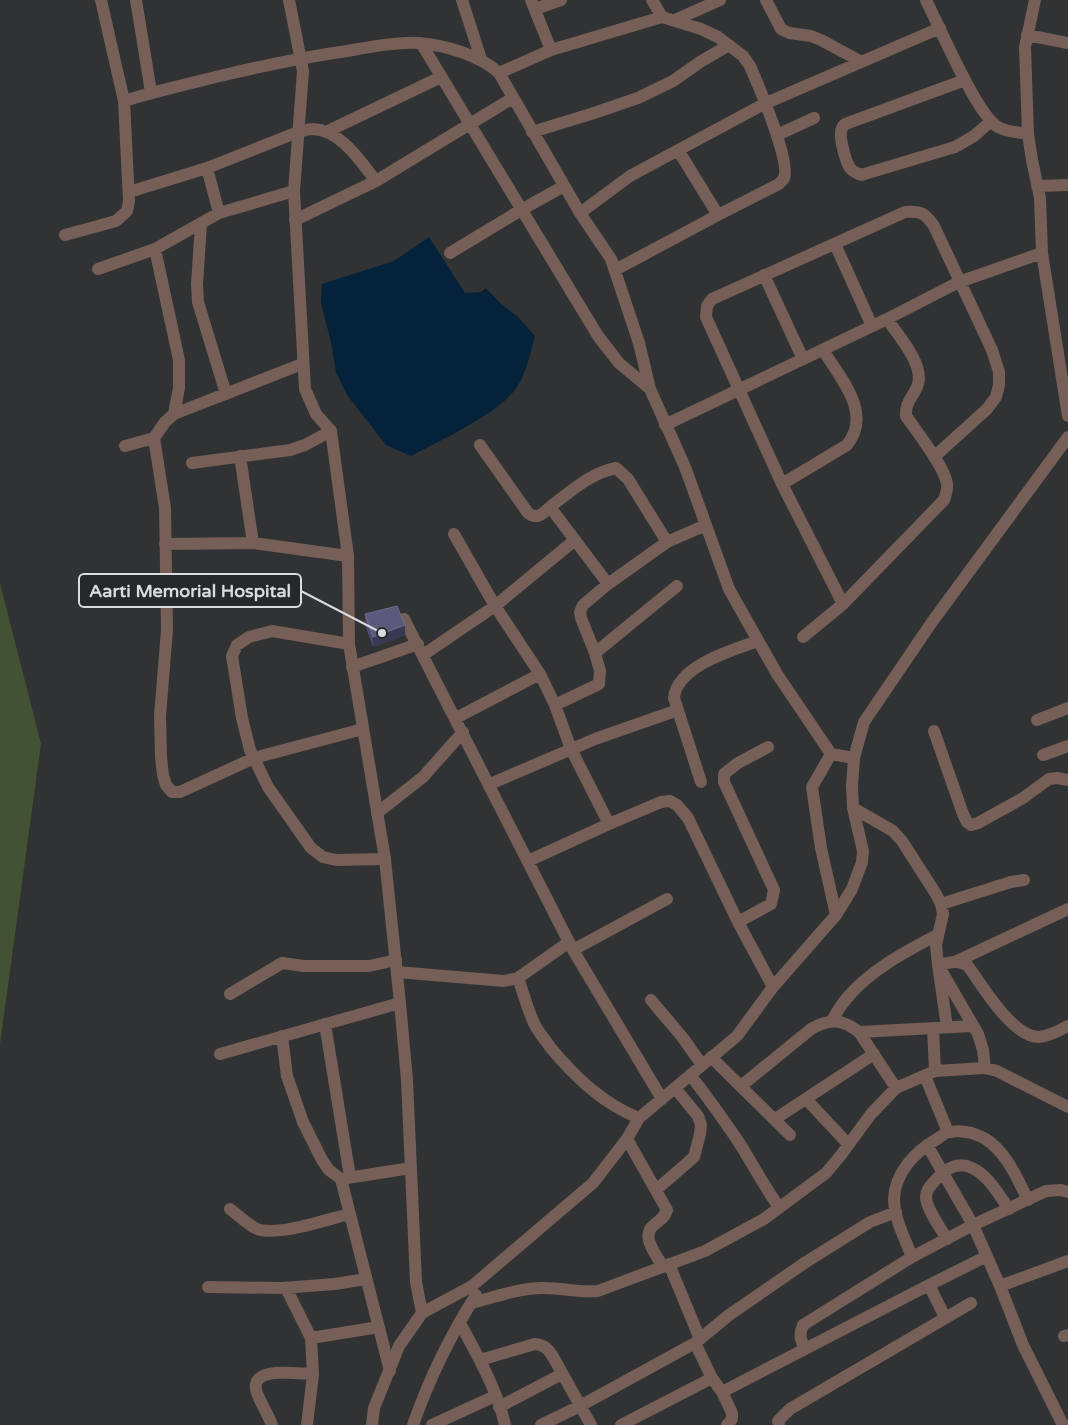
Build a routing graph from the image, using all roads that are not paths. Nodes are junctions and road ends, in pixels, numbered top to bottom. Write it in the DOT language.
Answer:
graph roads {
  1 [pos="101,0"];
  2 [pos="136,0"];
  3 [pos="289,0"];
  4 [pos="462,0"];
  5 [pos="562,0"];
  6 [pos="652,0"];
  7 [pos="720,0"];
  8 [pos="766,0"];
  9 [pos="926,0"];
  10 [pos="1035,0"];
  11 [pos="533,5"];
  12 [pos="662,17"];
  13 [pos="675,20"];
  14 [pos="940,28"];
  15 [pos="1027,35"];
  16 [pos="421,43"];
  17 [pos="1068,43"];
  18 [pos="729,45"];
  19 [pos="551,50"];
  20 [pos="300,58"];
  21 [pos="481,59"];
  22 [pos="860,61"];
  23 [pos="499,73"];
  24 [pos="441,77"];
  25 [pos="965,80"];
  26 [pos="151,92"];
  27 [pos="513,98"];
  28 [pos="124,101"];
  29 [pos="764,104"];
  30 [pos="814,118"];
  31 [pos="990,122"];
  32 [pos="471,124"];
  33 [pos="298,132"];
  34 [pos="326,132"];
  35 [pos="532,132"];
  36 [pos="1028,134"];
  37 [pos="777,135"];
  38 [pos="678,150"];
  39 [pos="207,168"];
  40 [pos="376,181"];
  41 [pos="1068,185"];
  42 [pos="564,186"];
  43 [pos="1037,186"];
  44 [pos="294,191"];
  45 [pos="129,192"];
  46 [pos="521,210"];
  47 [pos="219,213"];
  48 [pos="580,213"];
  49 [pos="718,214"];
  50 [pos="295,220"];
  51 [pos="202,224"];
  52 [pos="65,235"];
  53 [pos="836,244"];
  54 [pos="155,249"];
  55 [pos="450,253"];
  56 [pos="1042,253"];
  57 [pos="98,269"];
  58 [pos="615,270"];
  59 [pos="764,275"];
  60 [pos="959,282"];
  61 [pos="887,319"];
  62 [pos="872,326"];
  63 [pos="823,350"];
  64 [pos="803,359"];
  65 [pos="302,364"];
  66 [pos="650,389"];
  67 [pos="740,390"];
  68 [pos="226,394"];
  69 [pos="174,414"];
  70 [pos="1068,416"];
  71 [pos="666,424"];
  72 [pos="331,431"];
  73 [pos="1068,436"];
  74 [pos="154,438"];
  75 [pos="480,445"];
  76 [pos="125,446"];
  77 [pos="240,456"];
  78 [pos="934,457"];
  79 [pos="192,463"];
  80 [pos="782,484"];
  81 [pos="550,507"];
  82 [pos="706,525"];
  83 [pos="454,534"];
  84 [pos="575,540"];
  85 [pos="666,542"];
  86 [pos="252,543"];
  87 [pos="165,544"];
  88 [pos="348,556"];
  89 [pos="608,584"];
  90 [pos="677,586"];
  91 [pos="843,604"];
  92 [pos="496,606"];
  93 [pos="404,619"];
  94 [pos="804,637"];
  95 [pos="758,641"];
  96 [pos="349,644"];
  97 [pos="420,650"];
  98 [pos="595,653"];
  99 [pos="352,666"];
  100 [pos="540,674"];
  101 [pos="555,705"];
  102 [pos="1068,708"];
  103 [pos="678,710"];
  104 [pos="456,718"];
  105 [pos="1037,720"];
  106 [pos="363,729"];
  107 [pos="934,731"];
  108 [pos="463,732"];
  109 [pos="1068,746"];
  110 [pos="768,747"];
  111 [pos="571,749"];
  112 [pos="831,754"];
  113 [pos="1043,755"];
  114 [pos="254,758"];
  115 [pos="854,758"];
  116 [pos="1068,780"];
  117 [pos="701,782"];
  118 [pos="490,784"];
  119 [pos="854,808"];
  120 [pos="377,813"];
  121 [pos="609,824"];
  122 [pos="385,859"];
  123 [pos="528,861"];
  124 [pos="1024,880"];
  125 [pos="667,899"];
  126 [pos="942,904"];
  127 [pos="1068,909"];
  128 [pos="836,915"];
  129 [pos="738,922"];
  130 [pos="937,936"];
  131 [pos="571,946"];
  132 [pos="954,962"];
  133 [pos="396,966"];
  134 [pos="938,966"];
  135 [pos="518,978"];
  136 [pos="774,987"];
  137 [pos="230,994"];
  138 [pos="651,1000"];
  139 [pos="400,1003"];
  140 [pos="832,1021"];
  141 [pos="325,1024"];
  142 [pos="973,1026"];
  143 [pos="1068,1026"];
  144 [pos="947,1027"];
  145 [pos="932,1028"];
  146 [pos="859,1032"];
  147 [pos="282,1036"];
  148 [pos="220,1054"];
  149 [pos="874,1054"];
  150 [pos="707,1061"];
  151 [pos="985,1068"];
  152 [pos="930,1073"];
  153 [pos="690,1075"];
  154 [pos="741,1086"];
  155 [pos="675,1088"];
  156 [pos="896,1088"];
  157 [pos="662,1099"];
  158 [pos="806,1099"];
  159 [pos="1068,1107"];
  160 [pos="639,1118"];
  161 [pos="775,1120"];
  162 [pos="948,1132"];
  163 [pos="790,1136"];
  164 [pos="627,1139"];
  165 [pos="848,1144"];
  166 [pos="927,1145"];
  167 [pos="411,1168"];
  168 [pos="942,1172"];
  169 [pos="345,1178"];
  170 [pos="656,1190"];
  171 [pos="1068,1192"];
  172 [pos="1028,1200"];
  173 [pos="779,1207"];
  174 [pos="230,1209"];
  175 [pos="1008,1209"];
  176 [pos="896,1212"];
  177 [pos="350,1214"];
  178 [pos="973,1225"];
  179 [pos="947,1239"];
  180 [pos="987,1256"];
  181 [pos="912,1257"];
  182 [pos="1068,1261"];
  183 [pos="666,1265"];
  184 [pos="494,1267"];
  185 [pos="366,1279"];
  186 [pos="929,1285"];
  187 [pos="1000,1286"];
  188 [pos="208,1287"];
  189 [pos="286,1288"];
  190 [pos="472,1302"];
  191 [pos="971,1303"];
  192 [pos="422,1313"];
  193 [pos="945,1317"];
  194 [pos="460,1323"];
  195 [pos="379,1327"];
  196 [pos="311,1338"];
  197 [pos="697,1341"];
  198 [pos="805,1349"];
  199 [pos="480,1360"];
  200 [pos="390,1371"];
  201 [pos="313,1374"];
  202 [pos="562,1374"];
  203 [pos="712,1378"];
  204 [pos="722,1392"];
  205 [pos="580,1406"];
  206 [pos="501,1410"];
  207 [pos="776,1424"];
  208 [pos="272,1425"];
  209 [pos="307,1425"];
  210 [pos="372,1425"];
  211 [pos="413,1425"];
  212 [pos="432,1425"];
  213 [pos="516,1425"];
  214 [pos="541,1425"];
  215 [pos="591,1425"];
  216 [pos="621,1425"];
  217 [pos="727,1425"];
  218 [pos="1063,1425"];
  1 -- 28 [label="street"];
  2 -- 26 [label="street"];
  3 -- 20 [label="street"];
  4 -- 21 [label="street"];
  5 -- 11 [label="street"];
  6 -- 12 [label="street"];
  7 -- 13 [label="street"];
  8 -- 22 [label="street"];
  9 -- 14 [label="street"];
  10 -- 15 [label="street"];
  11 -- 19 [label="street"];
  12 -- 13 [label="street"];
  12 -- 19 [label="street"];
  13 -- 18 [label="street"];
  14 -- 22 [label="street"];
  14 -- 25 [label="street"];
  15 -- 17 [label="street"];
  15 -- 36 [label="street"];
  16 -- 20 [label="street"];
  16 -- 21 [label="street"];
  16 -- 24 [label="street"];
  18 -- 29 [label="street"];
  18 -- 35 [label="street"];
  19 -- 23 [label="street"];
  20 -- 26 [label="street"];
  20 -- 33 [label="street"];
  21 -- 23 [label="street"];
  22 -- 29 [label="street"];
  23 -- 27 [label="street"];
  24 -- 32 [label="street"];
  24 -- 34 [label="street"];
  25 -- 31 [label="street"];
  25 -- 31 [label="street"];
  26 -- 28 [label="street"];
  27 -- 32 [label="street"];
  27 -- 35 [label="street"];
  28 -- 45 [label="street"];
  29 -- 37 [label="street"];
  29 -- 38 [label="street"];
  30 -- 37 [label="street"];
  31 -- 36 [label="street"];
  32 -- 40 [label="street"];
  32 -- 46 [label="street"];
  33 -- 34 [label="street"];
  33 -- 39 [label="street"];
  33 -- 44 [label="street"];
  34 -- 40 [label="street"];
  35 -- 42 [label="street"];
  36 -- 43 [label="street"];
  37 -- 49 [label="street"];
  38 -- 48 [label="street"];
  38 -- 49 [label="street"];
  39 -- 45 [label="street"];
  39 -- 47 [label="street"];
  40 -- 50 [label="street"];
  41 -- 43 [label="street"];
  42 -- 46 [label="street"];
  42 -- 48 [label="street"];
  43 -- 56 [label="street"];
  44 -- 47 [label="street"];
  44 -- 50 [label="street"];
  45 -- 52 [label="street"];
  46 -- 55 [label="street"];
  46 -- 66 [label="street"];
  47 -- 51 [label="street"];
  48 -- 58 [label="street"];
  49 -- 58 [label="street"];
  50 -- 65 [label="street"];
  51 -- 54 [label="street"];
  51 -- 68 [label="street"];
  53 -- 59 [label="street"];
  53 -- 60 [label="street"];
  53 -- 62 [label="street"];
  54 -- 57 [label="street"];
  54 -- 69 [label="street"];
  56 -- 60 [label="street"];
  56 -- 70 [label="street"];
  58 -- 66 [label="street"];
  59 -- 64 [label="street"];
  59 -- 67 [label="street"];
  60 -- 61 [label="street"];
  60 -- 78 [label="street"];
  61 -- 62 [label="street"];
  61 -- 78 [label="street"];
  62 -- 63 [label="street"];
  63 -- 64 [label="street"];
  63 -- 80 [label="street"];
  64 -- 67 [label="street"];
  65 -- 68 [label="street"];
  65 -- 72 [label="street"];
  66 -- 71 [label="street"];
  67 -- 71 [label="street"];
  67 -- 80 [label="street"];
  68 -- 69 [label="street"];
  69 -- 74 [label="street"];
  71 -- 82 [label="street"];
  72 -- 77 [label="street"];
  72 -- 88 [label="street"];
  73 -- 115 [label="street"];
  74 -- 76 [label="street"];
  74 -- 87 [label="street"];
  75 -- 81 [label="street"];
  77 -- 79 [label="street"];
  77 -- 86 [label="street"];
  78 -- 91 [label="street"];
  80 -- 91 [label="street"];
  81 -- 84 [label="street"];
  81 -- 85 [label="street"];
  82 -- 85 [label="street"];
  82 -- 95 [label="street"];
  83 -- 92 [label="street"];
  84 -- 89 [label="street"];
  84 -- 92 [label="street"];
  85 -- 89 [label="street"];
  86 -- 87 [label="street"];
  86 -- 88 [label="street"];
  87 -- 114 [label="street"];
  88 -- 96 [label="street"];
  89 -- 98 [label="street"];
  90 -- 98 [label="street"];
  91 -- 94 [label="street"];
  92 -- 97 [label="street"];
  92 -- 100 [label="street"];
  93 -- 97 [label="street"];
  95 -- 103 [label="street"];
  95 -- 112 [label="street"];
  96 -- 99 [label="street"];
  96 -- 114 [label="street"];
  97 -- 99 [label="street"];
  97 -- 104 [label="street"];
  98 -- 101 [label="street"];
  99 -- 106 [label="street"];
  100 -- 101 [label="street"];
  100 -- 104 [label="street"];
  101 -- 111 [label="street"];
  102 -- 105 [label="street"];
  103 -- 111 [label="street"];
  103 -- 117 [label="street"];
  104 -- 108 [label="street"];
  106 -- 114 [label="street"];
  106 -- 120 [label="street"];
  107 -- 116 [label="street"];
  108 -- 118 [label="street"];
  108 -- 120 [label="street"];
  109 -- 113 [label="street"];
  110 -- 129 [label="street"];
  111 -- 118 [label="street"];
  111 -- 121 [label="street"];
  112 -- 115 [label="street"];
  112 -- 128 [label="street"];
  114 -- 122 [label="street"];
  115 -- 119 [label="street"];
  118 -- 123 [label="street"];
  119 -- 126 [label="street"];
  119 -- 128 [label="street"];
  120 -- 122 [label="street"];
  121 -- 123 [label="street"];
  121 -- 129 [label="street"];
  122 -- 133 [label="street"];
  123 -- 131 [label="street"];
  124 -- 126 [label="street"];
  125 -- 131 [label="street"];
  126 -- 130 [label="street"];
  127 -- 132 [label="street"];
  128 -- 136 [label="street"];
  129 -- 136 [label="street"];
  130 -- 134 [label="street"];
  130 -- 140 [label="street"];
  131 -- 135 [label="street"];
  131 -- 157 [label="street"];
  132 -- 134 [label="street"];
  132 -- 143 [label="street"];
  133 -- 135 [label="street"];
  133 -- 137 [label="street"];
  133 -- 139 [label="street"];
  134 -- 142 [label="street"];
  134 -- 144 [label="street"];
  135 -- 160 [label="street"];
  136 -- 150 [label="street"];
  138 -- 150 [label="street"];
  139 -- 141 [label="street"];
  139 -- 167 [label="street"];
  140 -- 146 [label="street"];
  140 -- 154 [label="street"];
  141 -- 147 [label="street"];
  141 -- 169 [label="street"];
  142 -- 144 [label="street"];
  142 -- 151 [label="street"];
  144 -- 145 [label="street"];
  145 -- 146 [label="street"];
  145 -- 152 [label="street"];
  146 -- 149 [label="street"];
  147 -- 148 [label="street"];
  147 -- 169 [label="street"];
  149 -- 156 [label="street"];
  149 -- 158 [label="street"];
  150 -- 153 [label="street"];
  150 -- 154 [label="street"];
  151 -- 152 [label="street"];
  151 -- 159 [label="street"];
  152 -- 156 [label="street"];
  152 -- 162 [label="street"];
  153 -- 155 [label="street"];
  153 -- 173 [label="street"];
  154 -- 161 [label="street"];
  155 -- 157 [label="street"];
  155 -- 170 [label="street"];
  156 -- 165 [label="street"];
  157 -- 160 [label="street"];
  158 -- 161 [label="street"];
  158 -- 165 [label="street"];
  160 -- 164 [label="street"];
  161 -- 163 [label="street"];
  162 -- 166 [label="street"];
  162 -- 172 [label="street"];
  164 -- 170 [label="street"];
  164 -- 184 [label="street"];
  165 -- 173 [label="street"];
  166 -- 168 [label="street"];
  166 -- 176 [label="street"];
  167 -- 169 [label="street"];
  167 -- 192 [label="street"];
  168 -- 175 [label="street"];
  168 -- 178 [label="street"];
  168 -- 179 [label="street"];
  169 -- 177 [label="street"];
  170 -- 183 [label="street"];
  171 -- 172 [label="street"];
  172 -- 175 [label="street"];
  173 -- 183 [label="street"];
  174 -- 177 [label="street"];
  175 -- 178 [label="street"];
  176 -- 181 [label="street"];
  176 -- 197 [label="street"];
  177 -- 185 [label="street"];
  178 -- 179 [label="street"];
  178 -- 180 [label="street"];
  179 -- 181 [label="street"];
  180 -- 186 [label="street"];
  180 -- 187 [label="street"];
  181 -- 198 [label="street"];
  182 -- 187 [label="street"];
  183 -- 190 [label="street"];
  183 -- 197 [label="street"];
  184 -- 190 [label="street"];
  184 -- 192 [label="street"];
  185 -- 189 [label="street"];
  185 -- 195 [label="street"];
  186 -- 193 [label="street"];
  186 -- 198 [label="street"];
  187 -- 218 [label="street"];
  188 -- 189 [label="street"];
  189 -- 196 [label="street"];
  190 -- 194 [label="street"];
  191 -- 193 [label="street"];
  192 -- 200 [label="street"];
  193 -- 207 [label="street"];
  194 -- 199 [label="street"];
  194 -- 211 [label="street"];
  195 -- 196 [label="street"];
  195 -- 200 [label="street"];
  196 -- 201 [label="street"];
  197 -- 203 [label="street"];
  197 -- 205 [label="street"];
  198 -- 204 [label="street"];
  199 -- 202 [label="street"];
  199 -- 206 [label="street"];
  200 -- 210 [label="street"];
  201 -- 208 [label="street"];
  201 -- 209 [label="street"];
  202 -- 205 [label="street"];
  202 -- 206 [label="street"];
  203 -- 204 [label="street"];
  203 -- 216 [label="street"];
  204 -- 217 [label="street"];
  205 -- 214 [label="street"];
  205 -- 215 [label="street"];
  206 -- 212 [label="street"];
  206 -- 213 [label="street"];
}
